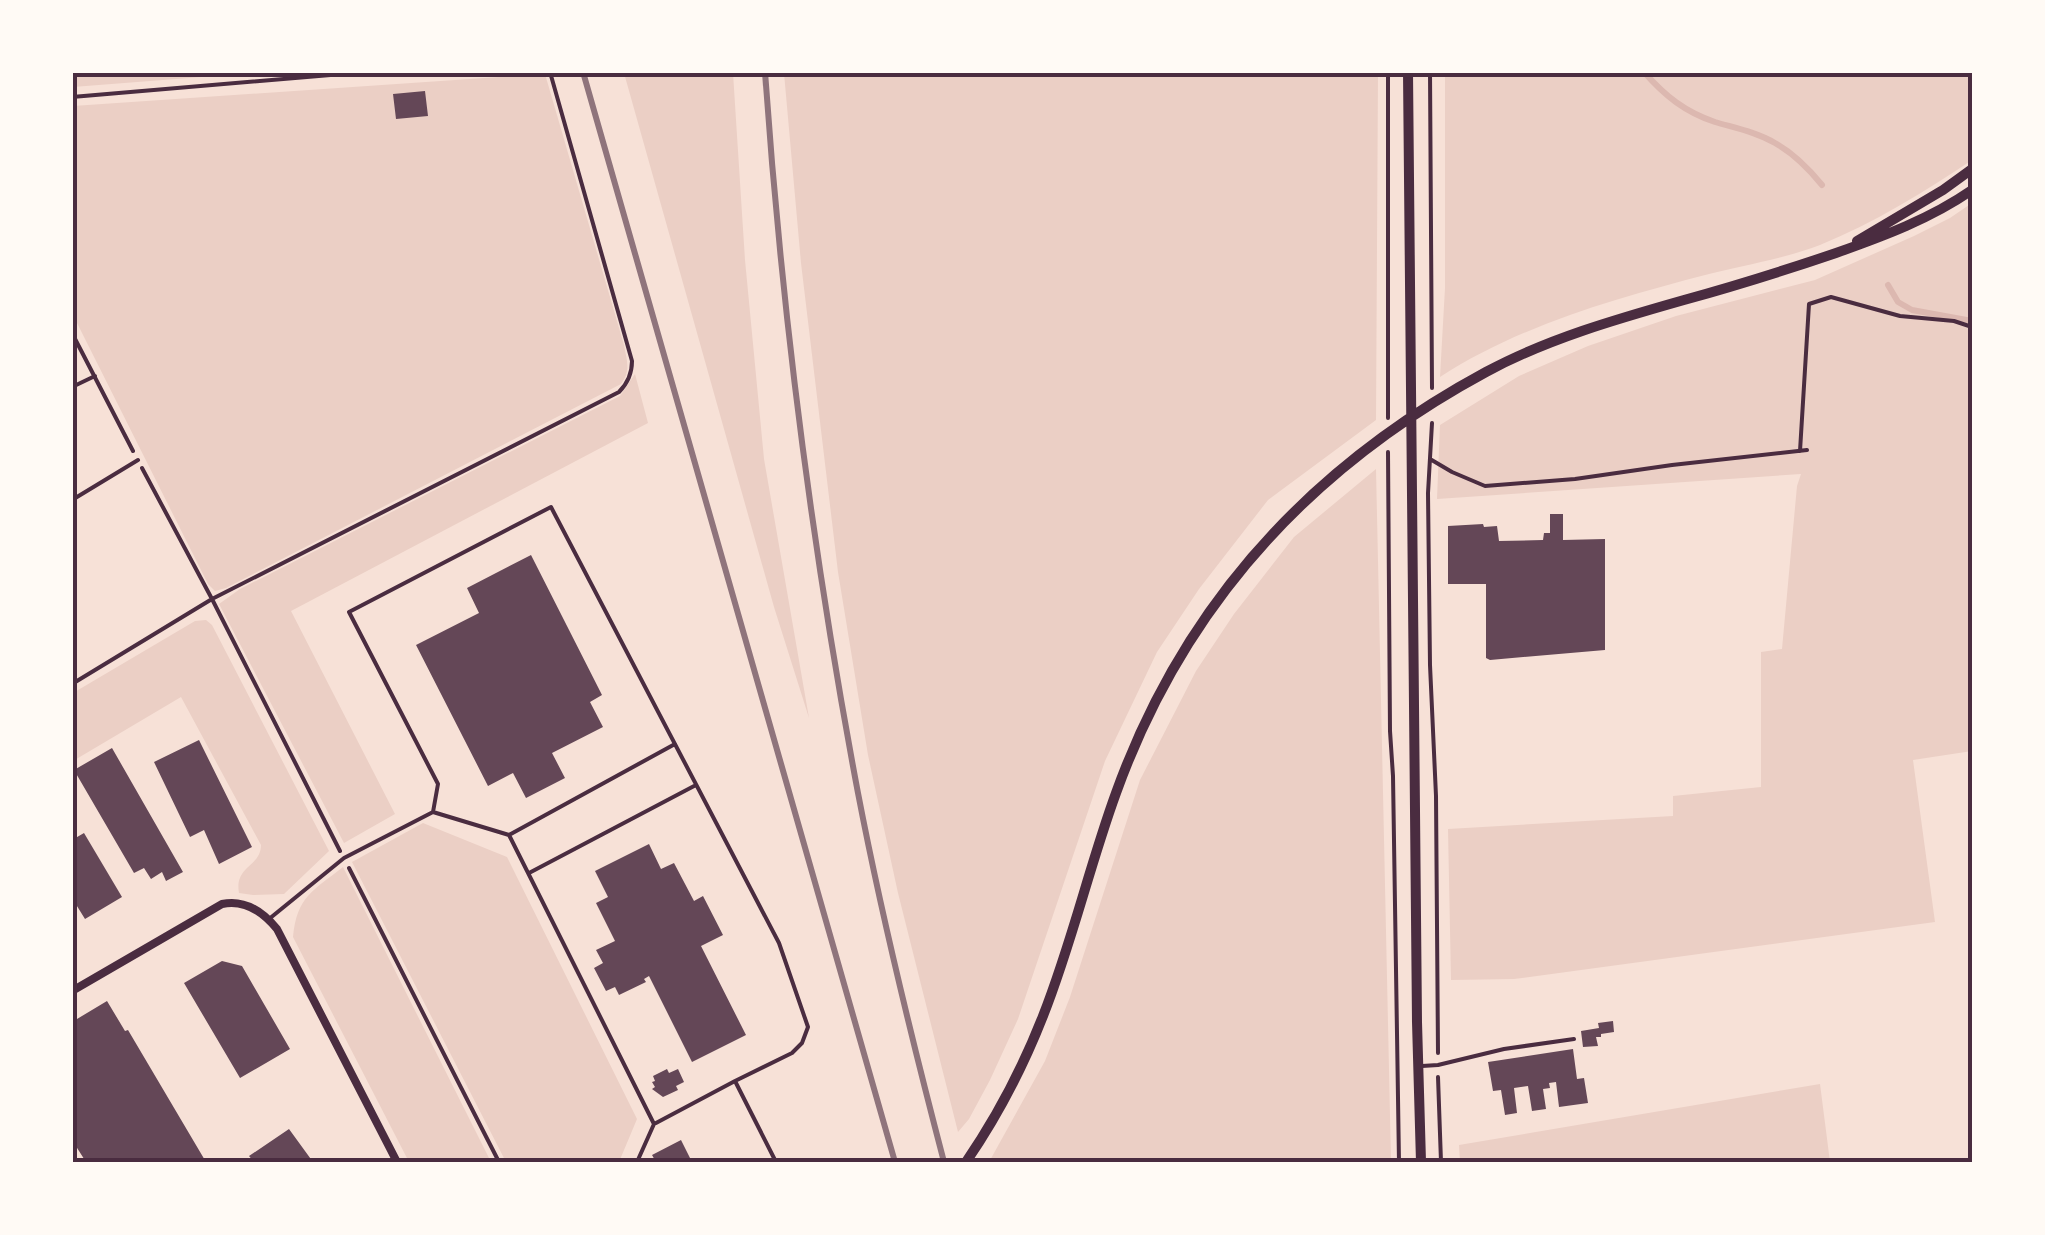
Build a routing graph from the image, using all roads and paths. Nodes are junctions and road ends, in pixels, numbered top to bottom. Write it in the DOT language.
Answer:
graph roads {
  1 [pos="366,72"];
  2 [pos="550,72"];
  3 [pos="1388,72"];
  4 [pos="1408,72"];
  5 [pos="1430,72"];
  6 [pos="72,97"];
  7 [pos="1972,169"];
  8 [pos="1972,190"];
  9 [pos="1839,252"];
  10 [pos="1972,327"];
  11 [pos="95,376"];
  12 [pos="72,387"];
  13 [pos="1432,397"];
  14 [pos="1388,416"];
  15 [pos="1432,416"];
  16 [pos="1388,436"];
  17 [pos="1430,459"];
  18 [pos="138,460"];
  19 [pos="72,500"];
  20 [pos="212,599"];
  21 [pos="72,684"];
  22 [pos="675,744"];
  23 [pos="696,785"];
  24 [pos="433,812"];
  25 [pos="509,835"];
  26 [pos="344,858"];
  27 [pos="528,873"];
  28 [pos="269,920"];
  29 [pos="72,991"];
  30 [pos="1574,1039"];
  31 [pos="1417,1066"];
  32 [pos="1438,1066"];
  33 [pos="735,1082"];
  34 [pos="654,1124"];
  35 [pos="397,1162"];
  36 [pos="499,1162"];
  37 [pos="637,1162"];
  38 [pos="776,1162"];
  39 [pos="966,1162"];
  40 [pos="1399,1162"];
  41 [pos="1422,1162"];
  42 [pos="1441,1162"];
  1 -- 6 [label="lane"];
  2 -- 20 [label="path"];
  3 -- 14 [label="path"];
  4 -- 31 [label="street"];
  5 -- 13 [label="path"];
  7 -- 9 [label="street"];
  8 -- 9 [label="street"];
  9 -- 39 [label="street"];
  10 -- 17 [label="path"];
  11 -- 12 [label="path"];
  15 -- 17 [label="path"];
  16 -- 40 [label="path"];
  17 -- 32 [label="path"];
  18 -- 19 [label="lane"];
  20 -- 21 [label="path"];
  20 -- 26 [label="path"];
  22 -- 23 [label="lane"];
  22 -- 24 [label="lane"];
  22 -- 25 [label="lane"];
  23 -- 27 [label="lane"];
  23 -- 33 [label="lane"];
  24 -- 25 [label="lane"];
  24 -- 26 [label="lane"];
  25 -- 27 [label="lane"];
  26 -- 28 [label="lane"];
  26 -- 36 [label="path"];
  27 -- 34 [label="lane"];
  28 -- 29 [label="street"];
  28 -- 35 [label="street"];
  30 -- 32 [label="lane"];
  31 -- 32 [label="lane"];
  31 -- 41 [label="street"];
  32 -- 42 [label="path"];
  33 -- 34 [label="lane"];
  33 -- 38 [label="lane"];
  34 -- 37 [label="lane"];
}
